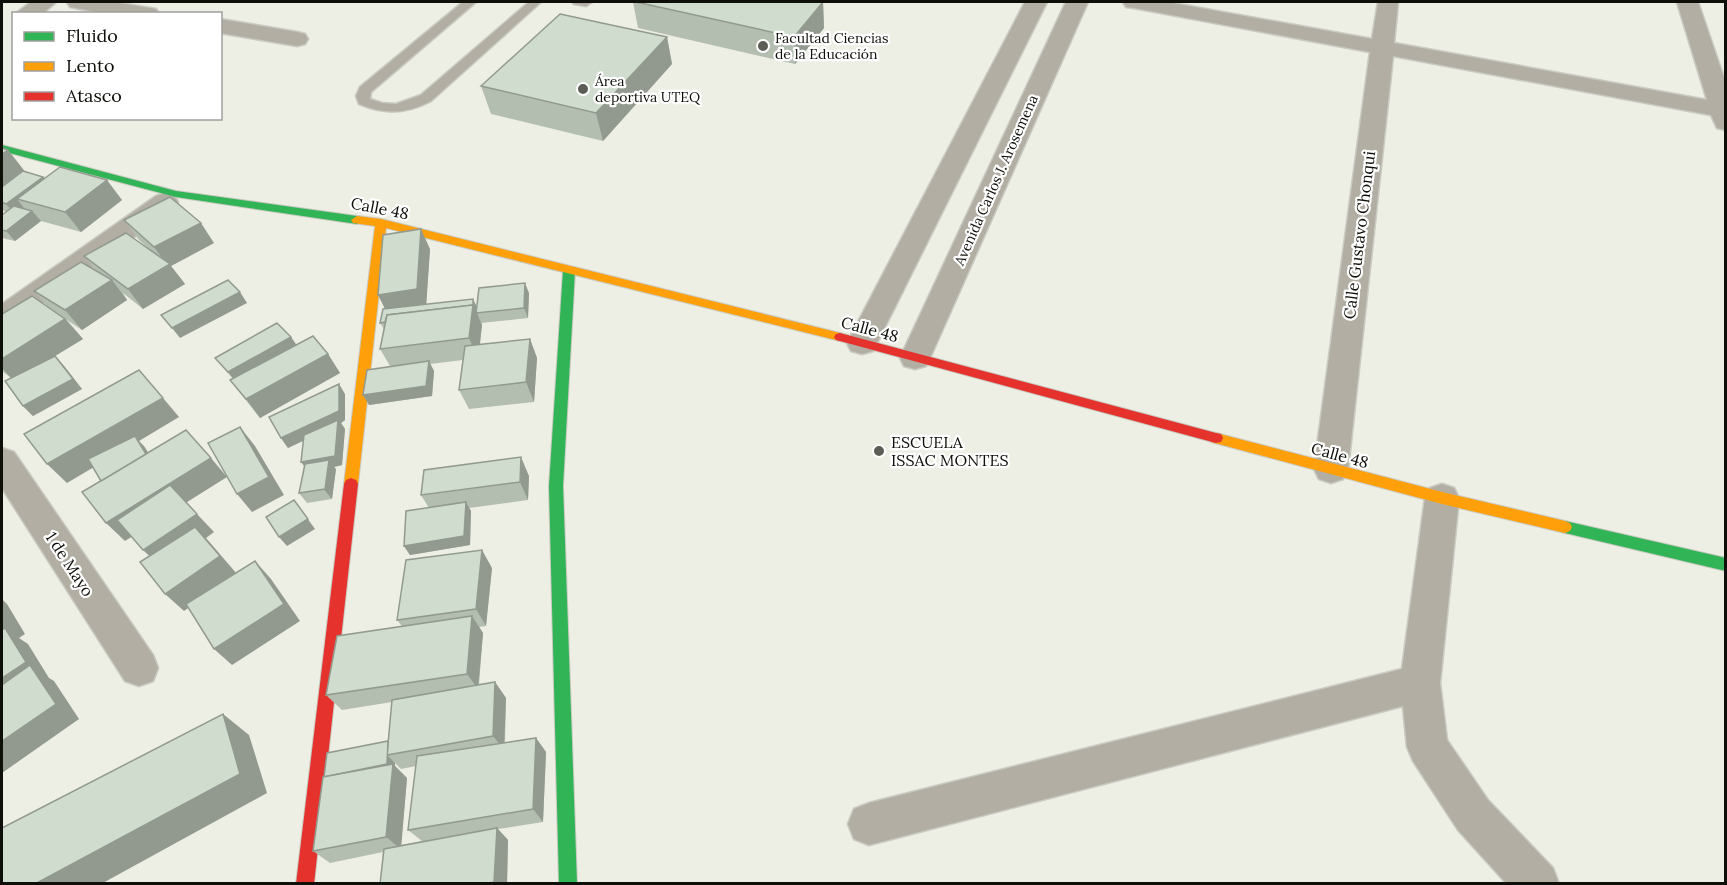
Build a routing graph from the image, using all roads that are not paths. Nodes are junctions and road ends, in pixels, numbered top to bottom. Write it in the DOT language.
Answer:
graph roads {
  1 [pos="45,2"];
  2 [pos="78,2"];
  3 [pos="470,2"];
  4 [pos="536,2"];
  5 [pos="580,2"];
  6 [pos="586,2"];
  7 [pos="1036,2"];
  8 [pos="1077,2"];
  9 [pos="1134,2"];
  10 [pos="1388,2"];
  11 [pos="1688,2"];
  12 [pos="29,12"];
  13 [pos="136,12"];
  14 [pos="222,26"];
  15 [pos="297,39"];
  16 [pos="1382,48"];
  17 [pos="1724,116"];
  18 [pos="2,148"];
  19 [pos="176,194"];
  20 [pos="381,223"];
  21 [pos="568,271"];
  22 [pos="2,318"];
  23 [pos="862,343"];
  24 [pos="915,358"];
  25 [pos="2,461"];
  26 [pos="1331,469"];
  27 [pos="1442,498"];
  28 [pos="1725,565"];
  29 [pos="139,668"];
  30 [pos="1420,683"];
  31 [pos="869,824"];
  32 [pos="305,884"];
  33 [pos="568,884"];
  34 [pos="1537,884"];
  1 -- 12 [label="street"];
  2 -- 13 [label="street"];
  3 -- 4 [label="lane"];
  5 -- 6 [label="lane"];
  7 -- 23 [label="street"];
  8 -- 24 [label="street, Avenida Carlos J. Arosemena"];
  9 -- 16 [label="street"];
  10 -- 16 [label="street, Calle Gustavo Chonqui"];
  11 -- 17 [label="street"];
  14 -- 15 [label="street"];
  16 -- 17 [label="street"];
  16 -- 26 [label="street, Calle Gustavo Chonqui"];
  18 -- 19 [label="street, Calle 48"];
  19 -- 20 [label="street, Calle 48"];
  19 -- 22 [label="street"];
  20 -- 21 [label="street, Calle 48"];
  20 -- 32 [label="street"];
  21 -- 23 [label="street, Calle 48"];
  21 -- 33 [label="street"];
  23 -- 24 [label="street, Calle 48"];
  24 -- 26 [label="street, Calle 48"];
  25 -- 29 [label="street, 1 de Mayo"];
  26 -- 27 [label="street, Calle 48"];
  27 -- 28 [label="street, Calle 48"];
  27 -- 30 [label="street"];
  30 -- 31 [label="street"];
  30 -- 34 [label="street"];
}
